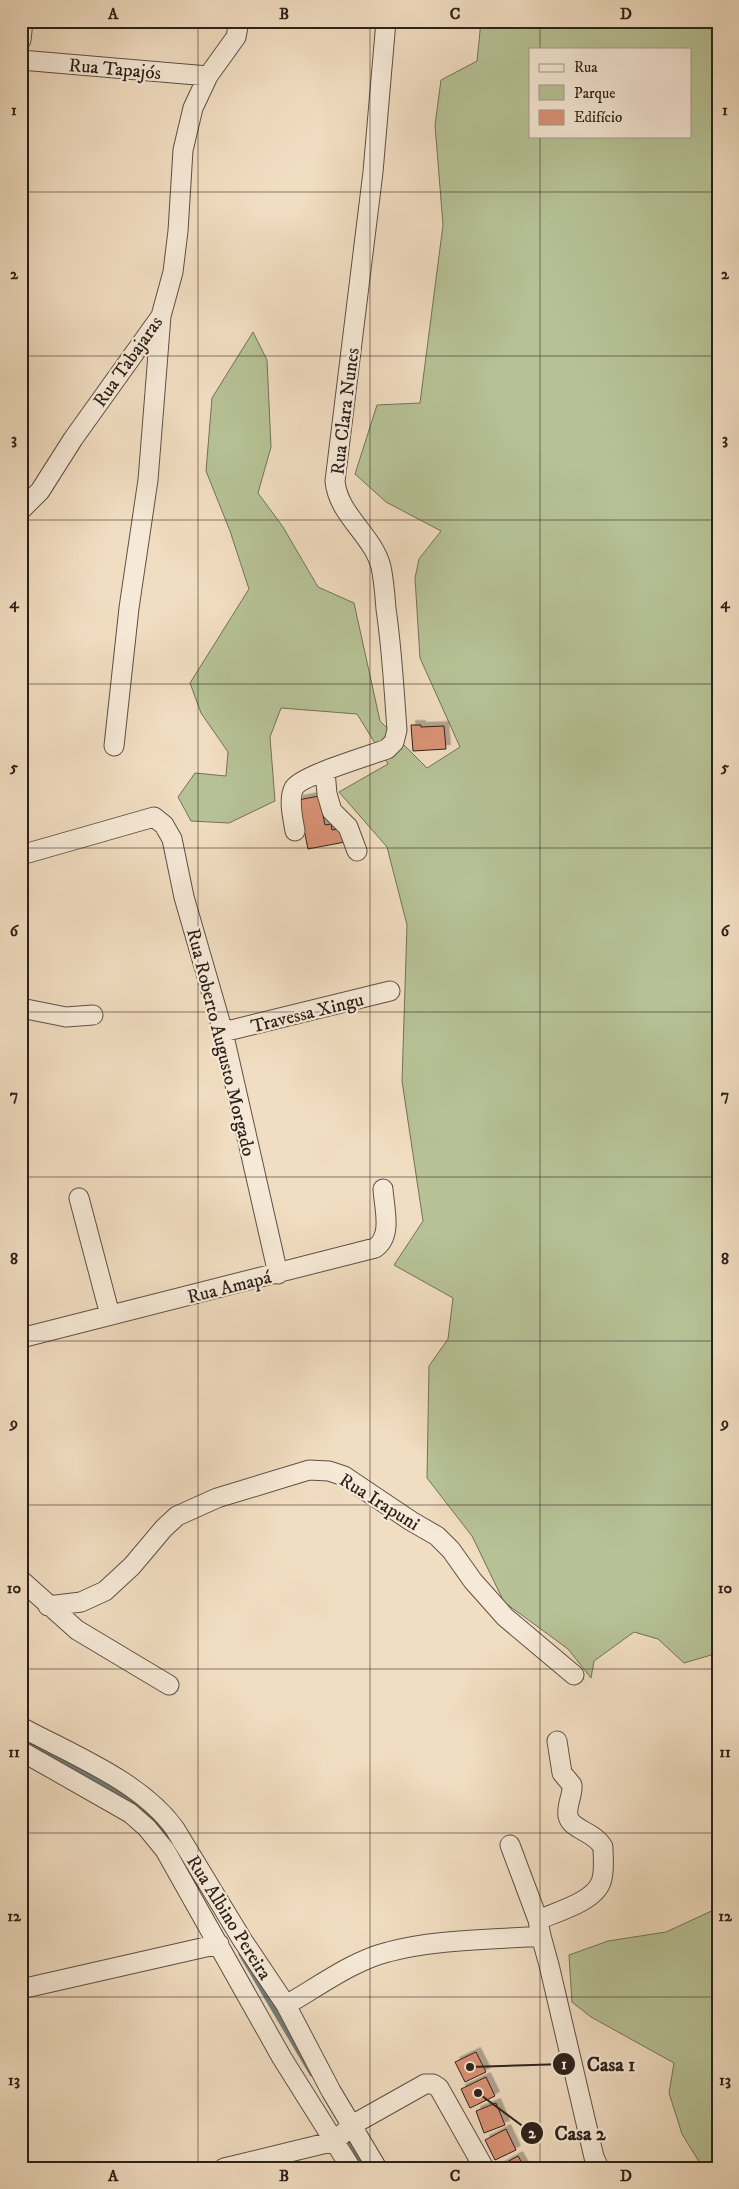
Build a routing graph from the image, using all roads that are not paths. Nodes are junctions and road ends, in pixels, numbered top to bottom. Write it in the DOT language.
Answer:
graph roads {
  1 [pos="23,21"];
  2 [pos="239,21"];
  3 [pos="386,21"];
  4 [pos="21,40"];
  5 [pos="21,60"];
  6 [pos="208,76"];
  7 [pos="161,316"];
  8 [pos="21,510"];
  9 [pos="114,746"];
  10 [pos="325,771"];
  11 [pos="295,831"];
  12 [pos="357,851"];
  13 [pos="21,855"];
  14 [pos="390,991"];
  15 [pos="21,1008"];
  16 [pos="93,1016"];
  17 [pos="223,1032"];
  18 [pos="383,1189"];
  19 [pos="79,1198"];
  20 [pos="278,1274"];
  21 [pos="110,1315"];
  22 [pos="21,1338"];
  23 [pos="21,1580"];
  24 [pos="48,1606"];
  25 [pos="574,1676"];
  26 [pos="169,1685"];
  27 [pos="21,1727"];
  28 [pos="557,1741"];
  29 [pos="21,1751"];
  30 [pos="510,1845"];
  31 [pos="539,1928"];
  32 [pos="220,1944"];
  33 [pos="21,1989"];
  34 [pos="284,2020"];
  35 [pos="282,2058"];
  36 [pos="344,2133"];
  37 [pos="224,2168"];
  38 [pos="351,2168"];
  39 [pos="377,2168"];
  40 [pos="484,2168"];
  41 [pos="599,2168"];
  1 -- 4 [label="street"];
  2 -- 6 [label="street, Rua Tabajaras"];
  3 -- 10 [label="street, Rua Clara Nunes"];
  5 -- 6 [label="street, Rua Tapajós"];
  6 -- 7 [label="street, Rua Tabajaras"];
  7 -- 8 [label="street, Rua Tabajaras"];
  7 -- 9 [label="street"];
  10 -- 11 [label="street, Rua Clara Nunes"];
  10 -- 12 [label="street"];
  13 -- 17 [label="street, Rua Roberto Augusto Morgado"];
  14 -- 17 [label="street, Travessa Xingu"];
  15 -- 16 [label="street"];
  17 -- 20 [label="street, Rua Roberto Augusto Morgado"];
  18 -- 20 [label="street, Rua Amapá"];
  19 -- 21 [label="street"];
  20 -- 21 [label="street, Rua Amapá"];
  21 -- 22 [label="street, Rua Amapá"];
  23 -- 24 [label="street"];
  24 -- 25 [label="street, Rua Irapuni"];
  24 -- 26 [label="street"];
  27 -- 34 [label="street, Rua Albino Pereira"];
  28 -- 31 [label="street"];
  29 -- 32 [label="street, Rua Albino Pereira"];
  30 -- 31 [label="street"];
  31 -- 34 [label="street"];
  31 -- 41 [label="street"];
  32 -- 33 [label="street"];
  32 -- 35 [label="street, Rua Albino Pereira"];
  34 -- 35 [label="street"];
  34 -- 36 [label="street, Rua Albino Pereira"];
  35 -- 36 [label="street, Rua Albino Pereira"];
  36 -- 37 [label="street"];
  36 -- 38 [label="street, Rua Albino Pereira"];
  36 -- 39 [label="street, Rua Albino Pereira"];
  36 -- 40 [label="street"];
}
